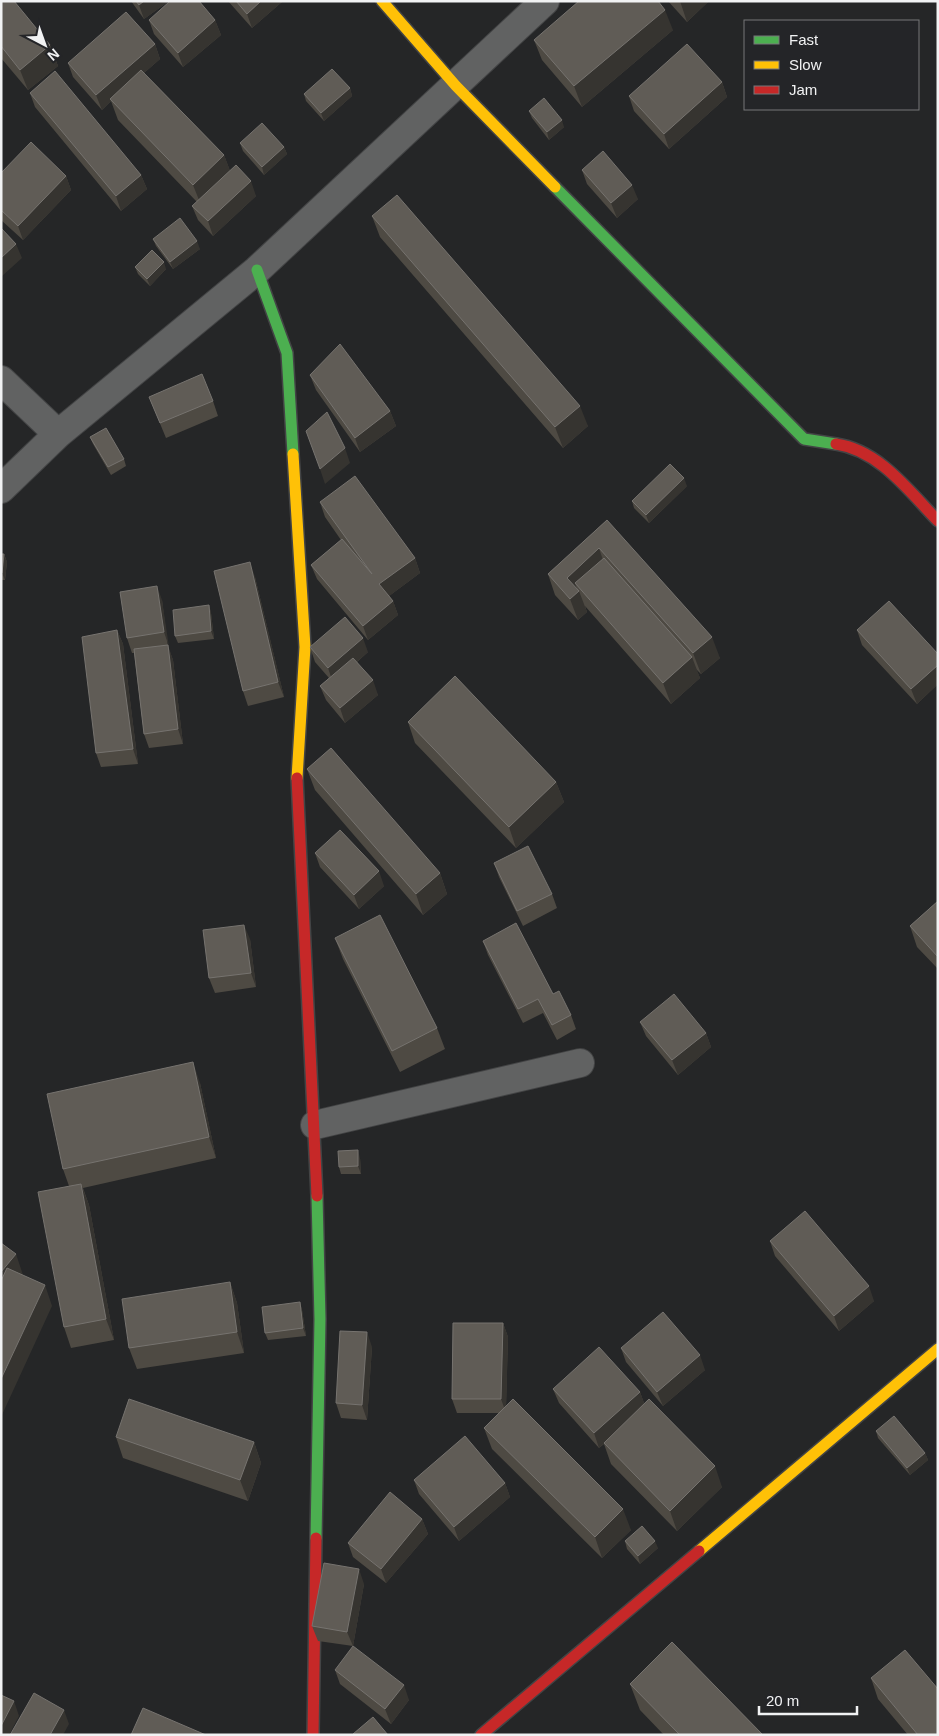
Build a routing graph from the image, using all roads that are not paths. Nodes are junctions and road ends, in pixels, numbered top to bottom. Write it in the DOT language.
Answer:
graph roads {
  1 [pos="382,1"];
  2 [pos="544,1"];
  3 [pos="456,86"];
  4 [pos="257,270"];
  5 [pos="1,380"];
  6 [pos="58,434"];
  7 [pos="1,489"];
  8 [pos="938,521"];
  9 [pos="580,1063"];
  10 [pos="315,1125"];
  11 [pos="938,1349"];
  12 [pos="313,1735"];
  13 [pos="481,1735"];
  1 -- 3 [label="street"];
  2 -- 3 [label="street"];
  3 -- 4 [label="street"];
  3 -- 8 [label="street"];
  4 -- 6 [label="street"];
  4 -- 10 [label="street"];
  5 -- 6 [label="street"];
  6 -- 7 [label="street"];
  9 -- 10 [label="street"];
  10 -- 12 [label="street"];
  11 -- 13 [label="street"];
}
